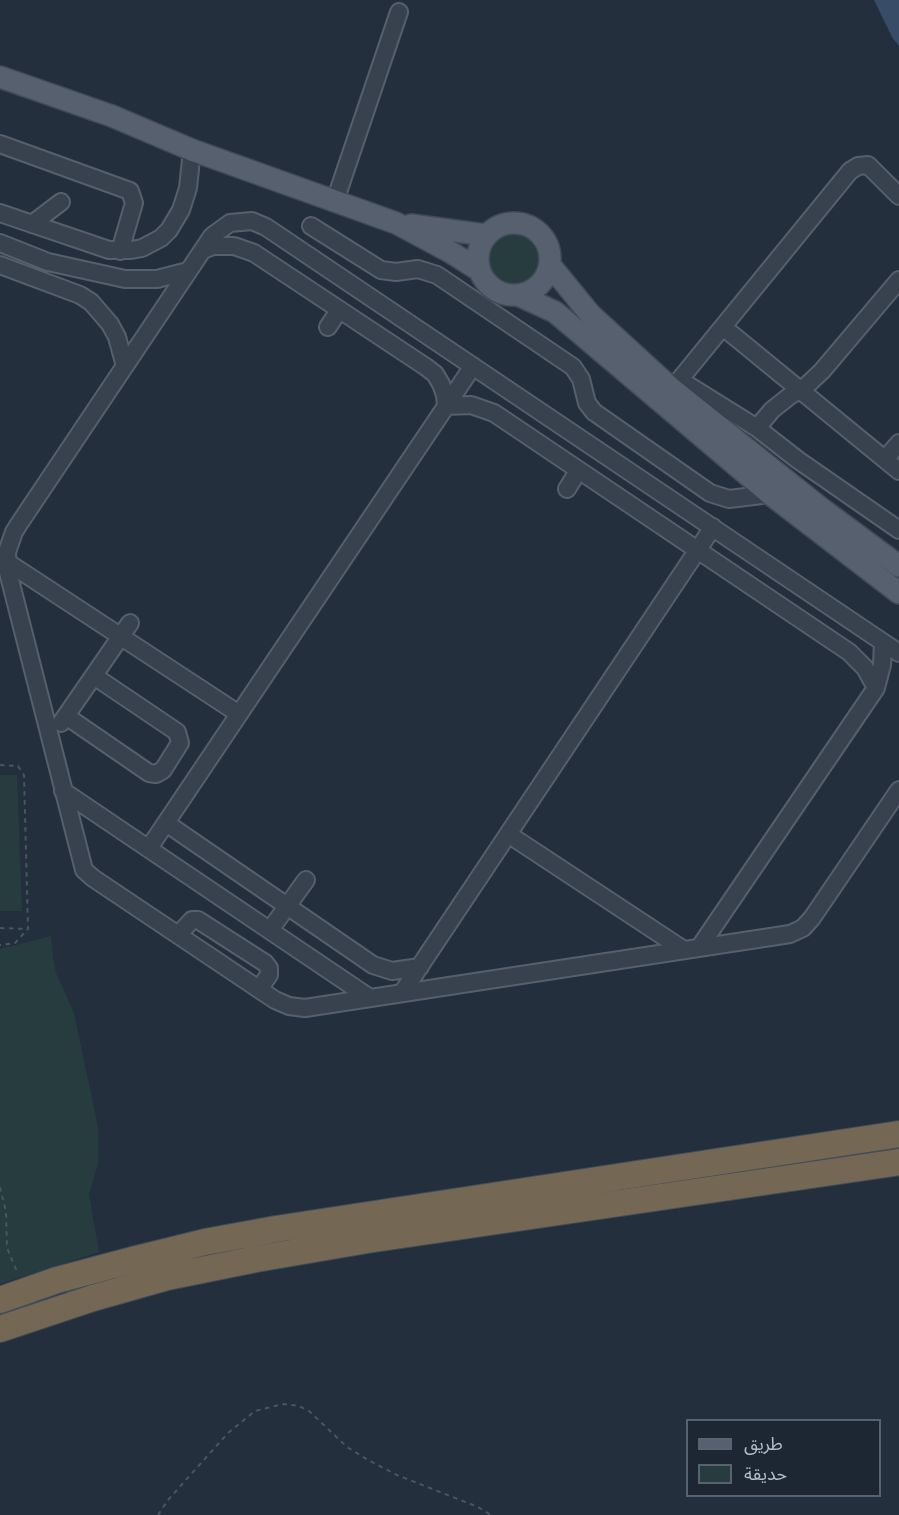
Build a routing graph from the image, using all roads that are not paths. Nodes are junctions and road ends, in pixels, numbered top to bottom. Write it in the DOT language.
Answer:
graph roads {
  1 [pos="399,12"];
  2 [pos="0,77"];
  3 [pos="0,144"];
  4 [pos="192,150"];
  5 [pos="899,196"];
  6 [pos="335,201"];
  7 [pos="61,202"];
  8 [pos="0,213"];
  9 [pos="396,223"];
  10 [pos="32,224"];
  11 [pos="311,226"];
  12 [pos="485,235"];
  13 [pos="0,243"];
  14 [pos="203,250"];
  15 [pos="120,251"];
  16 [pos="0,264"];
  17 [pos="550,265"];
  18 [pos="478,270"];
  19 [pos="189,271"];
  20 [pos="899,280"];
  21 [pos="518,295"];
  22 [pos="339,310"];
  23 [pos="328,327"];
  24 [pos="723,327"];
  25 [pos="125,366"];
  26 [pos="473,366"];
  27 [pos="676,384"];
  28 [pos="799,390"];
  29 [pos="446,406"];
  30 [pos="757,428"];
  31 [pos="899,443"];
  32 [pos="885,459"];
  33 [pos="578,471"];
  34 [pos="899,471"];
  35 [pos="567,489"];
  36 [pos="770,494"];
  37 [pos="713,527"];
  38 [pos="899,530"];
  39 [pos="697,551"];
  40 [pos="7,562"];
  41 [pos="899,566"];
  42 [pos="899,593"];
  43 [pos="130,623"];
  44 [pos="120,637"];
  45 [pos="883,642"];
  46 [pos="899,652"];
  47 [pos="94,676"];
  48 [pos="876,688"];
  49 [pos="238,714"];
  50 [pos="66,716"];
  51 [pos="50,739"];
  52 [pos="899,790"];
  53 [pos="63,791"];
  54 [pos="166,823"];
  55 [pos="508,834"];
  56 [pos="149,848"];
  57 [pos="306,880"];
  58 [pos="287,906"];
  59 [pos="270,930"];
  60 [pos="178,935"];
  61 [pos="691,949"];
  62 [pos="420,967"];
  63 [pos="259,989"];
  64 [pos="402,993"];
  65 [pos="370,998"];
  66 [pos="899,1121"];
  67 [pos="899,1134"];
  68 [pos="838,1143"];
  69 [pos="899,1162"];
  70 [pos="899,1178"];
  71 [pos="795,1179"];
  72 [pos="0,1300"];
  73 [pos="0,1329"];
  1 -- 6 [label="street"];
  2 -- 4 [label="main road"];
  3 -- 15 [label="street"];
  4 -- 6 [label="main road"];
  4 -- 15 [label="street"];
  5 -- 24 [label="street"];
  6 -- 9 [label="main road"];
  7 -- 10 [label="street"];
  8 -- 10 [label="street"];
  9 -- 12 [label="main road"];
  9 -- 18 [label="main road"];
  10 -- 15 [label="street"];
  11 -- 36 [label="street"];
  12 -- 17 [label="main road"];
  12 -- 18 [label="main road"];
  13 -- 19 [label="street"];
  14 -- 19 [label="street"];
  14 -- 22 [label="street"];
  14 -- 26 [label="street"];
  16 -- 25 [label="street"];
  17 -- 21 [label="main road"];
  17 -- 27 [label="main road"];
  18 -- 21 [label="main road"];
  19 -- 25 [label="street"];
  20 -- 28 [label="street"];
  21 -- 36 [label="main road"];
  22 -- 23 [label="street"];
  22 -- 29 [label="street"];
  24 -- 27 [label="street"];
  24 -- 28 [label="street"];
  25 -- 40 [label="street"];
  26 -- 29 [label="street"];
  26 -- 37 [label="street"];
  27 -- 30 [label="street"];
  27 -- 41 [label="main road"];
  28 -- 30 [label="street"];
  28 -- 32 [label="street"];
  29 -- 33 [label="street"];
  29 -- 49 [label="street"];
  30 -- 38 [label="street"];
  31 -- 32 [label="street"];
  32 -- 34 [label="street"];
  33 -- 35 [label="street"];
  33 -- 39 [label="street"];
  36 -- 42 [label="main road"];
  37 -- 39 [label="street"];
  37 -- 45 [label="street"];
  39 -- 48 [label="street"];
  39 -- 55 [label="street"];
  40 -- 44 [label="street"];
  40 -- 51 [label="street"];
  43 -- 44 [label="street"];
  44 -- 47 [label="street"];
  44 -- 49 [label="street"];
  45 -- 46 [label="street"];
  45 -- 48 [label="street"];
  47 -- 50 [label="street"];
  47 -- 50 [label="street"];
  48 -- 61 [label="street"];
  49 -- 54 [label="street"];
  50 -- 51 [label="street"];
  51 -- 53 [label="street"];
  52 -- 61 [label="street"];
  53 -- 56 [label="street"];
  53 -- 60 [label="street"];
  54 -- 56 [label="street"];
  54 -- 58 [label="street"];
  55 -- 61 [label="street"];
  55 -- 62 [label="street"];
  56 -- 59 [label="street"];
  57 -- 58 [label="street"];
  58 -- 59 [label="street"];
  58 -- 62 [label="street"];
  59 -- 65 [label="street"];
  60 -- 63 [label="street"];
  60 -- 63 [label="street"];
  61 -- 64 [label="street"];
  62 -- 64 [label="street"];
  63 -- 65 [label="street"];
  64 -- 65 [label="street"];
  66 -- 68 [label="highway"];
  67 -- 68 [label="highway"];
  68 -- 72 [label="highway"];
  69 -- 71 [label="highway"];
  70 -- 71 [label="highway"];
  71 -- 73 [label="highway"];
}
